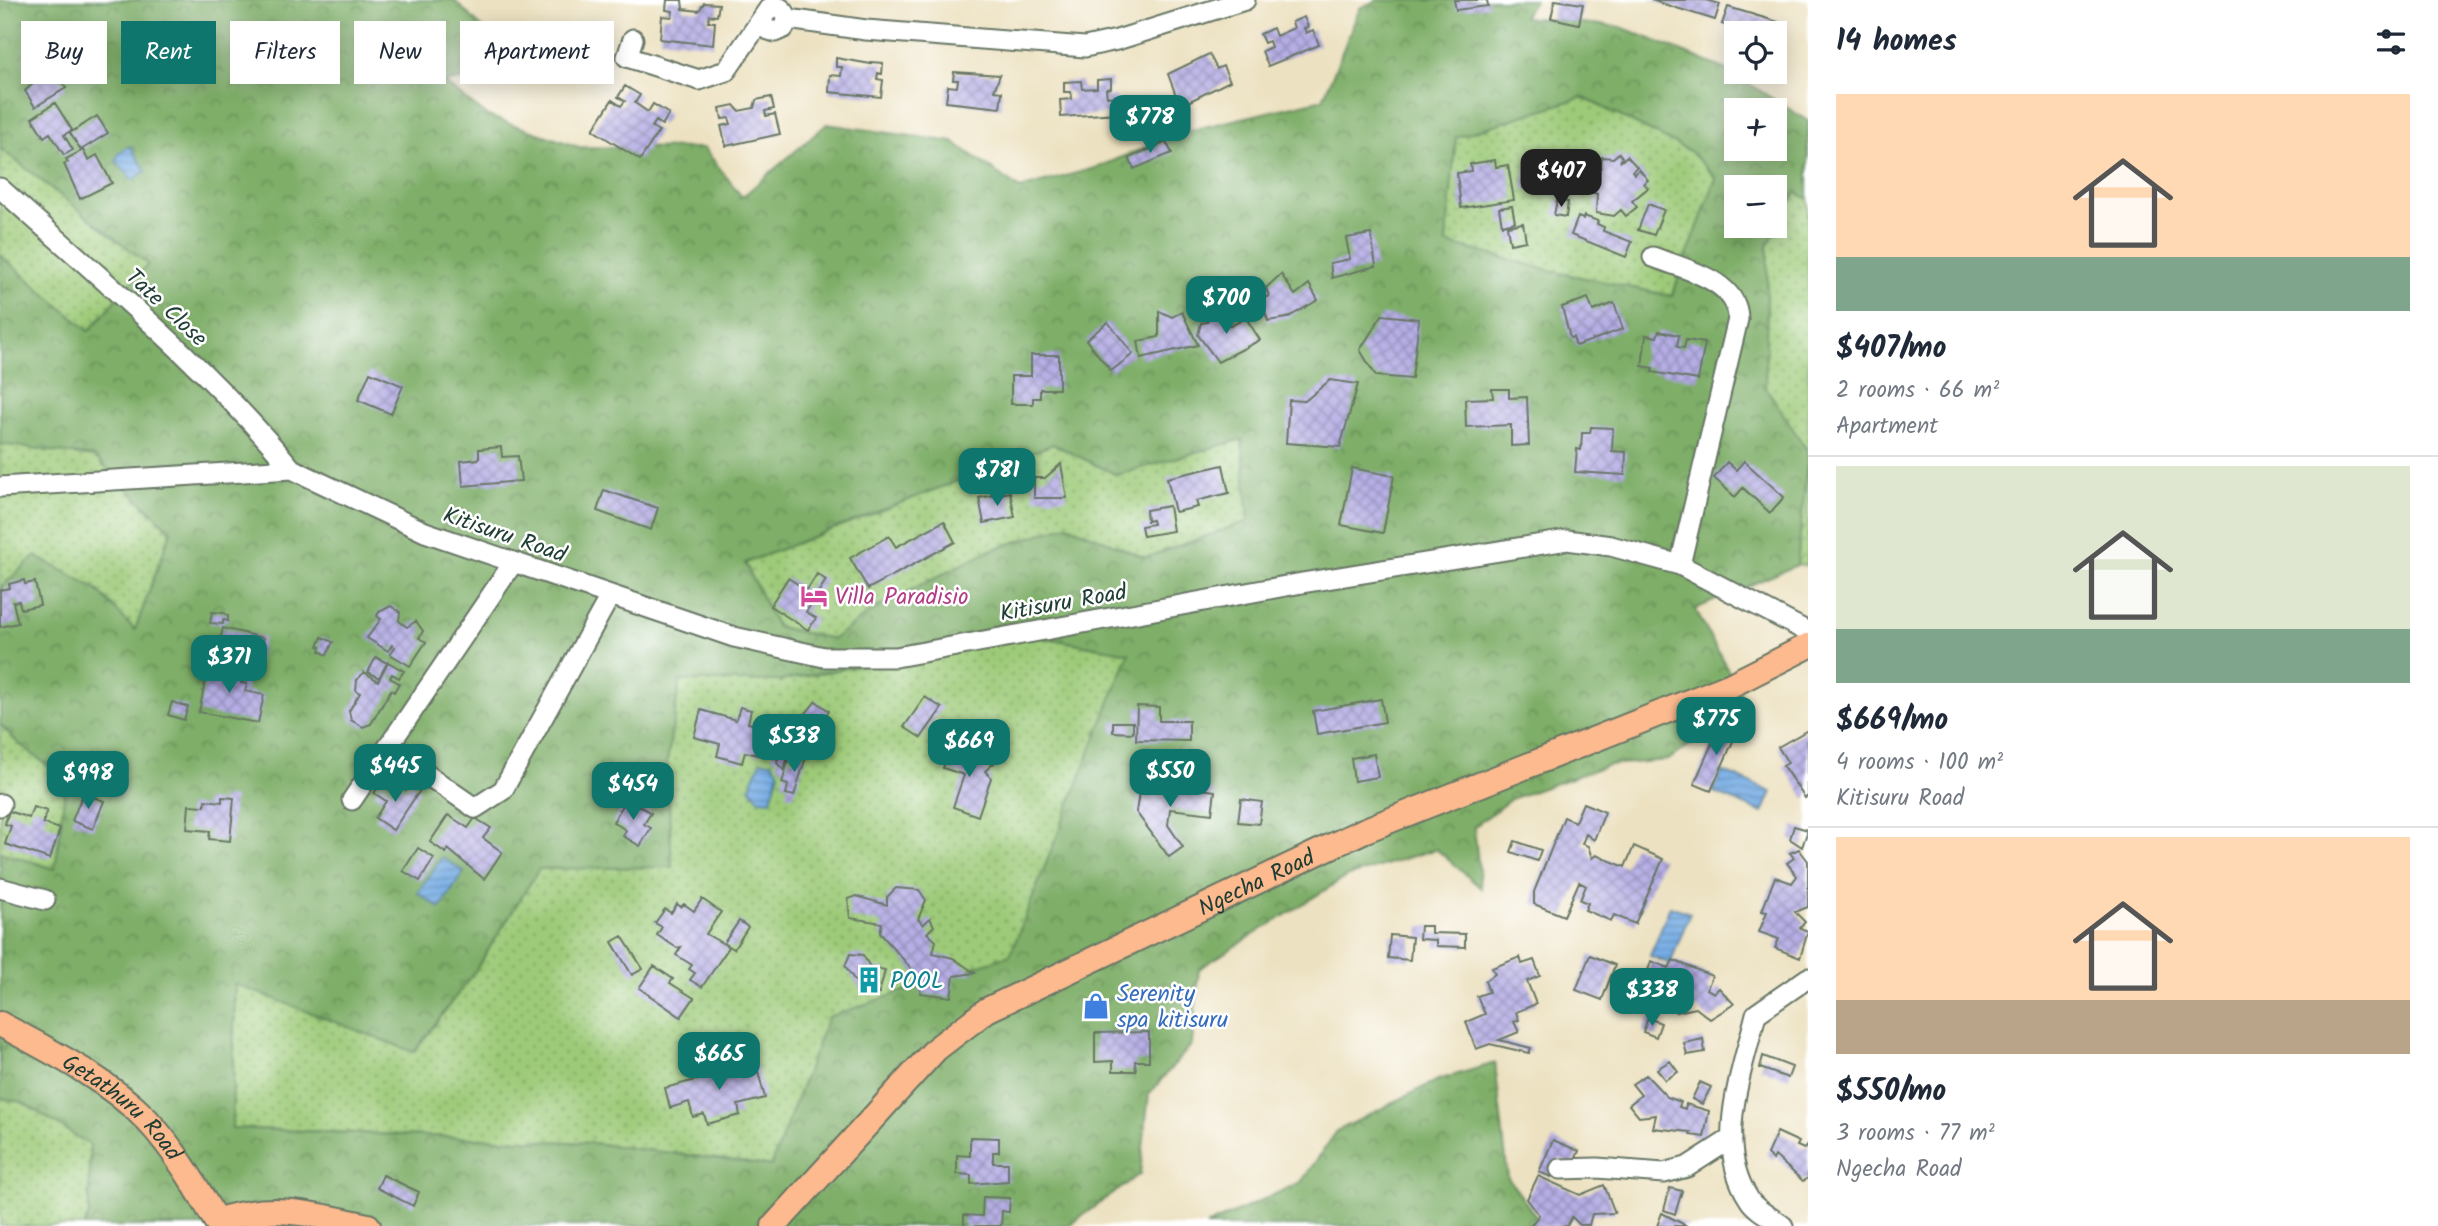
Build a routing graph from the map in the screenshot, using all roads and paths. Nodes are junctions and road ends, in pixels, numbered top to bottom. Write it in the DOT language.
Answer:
graph roads {
  1 [pos="1245,0"];
  2 [pos="765,9"];
  3 [pos="633,39"];
  4 [pos="0,188"];
  5 [pos="1653,257"];
  6 [pos="292,469"];
  7 [pos="0,487"];
  8 [pos="513,563"];
  9 [pos="1680,565"];
  10 [pos="610,596"];
  11 [pos="1808,632"];
  12 [pos="1808,646"];
  13 [pos="426,774"];
  14 [pos="352,800"];
  15 [pos="0,888"];
  16 [pos="46,900"];
  17 [pos="1808,978"];
  18 [pos="0,1024"];
  19 [pos="1732,1138"];
  20 [pos="1560,1169"];
  21 [pos="216,1224"];
  22 [pos="368,1226"];
  23 [pos="774,1226"];
  24 [pos="1783,1226"];
  1 -- 2 [label="street"];
  2 -- 3 [label="street"];
  4 -- 6 [label="street, Tate Close"];
  5 -- 9 [label="street"];
  6 -- 7 [label="street, Kitisuru Road"];
  6 -- 8 [label="street, Kitisuru Road"];
  8 -- 10 [label="street, Kitisuru Road"];
  8 -- 14 [label="street"];
  9 -- 10 [label="street, Kitisuru Road"];
  9 -- 11 [label="street, Kitisuru Road"];
  10 -- 13 [label="street"];
  12 -- 23 [label="main road, Ngecha Road"];
  15 -- 16 [label="street"];
  17 -- 19 [label="street"];
  18 -- 21 [label="main road, Getathuru Road"];
  19 -- 20 [label="street"];
  19 -- 24 [label="street"];
  21 -- 22 [label="main road"];
}
